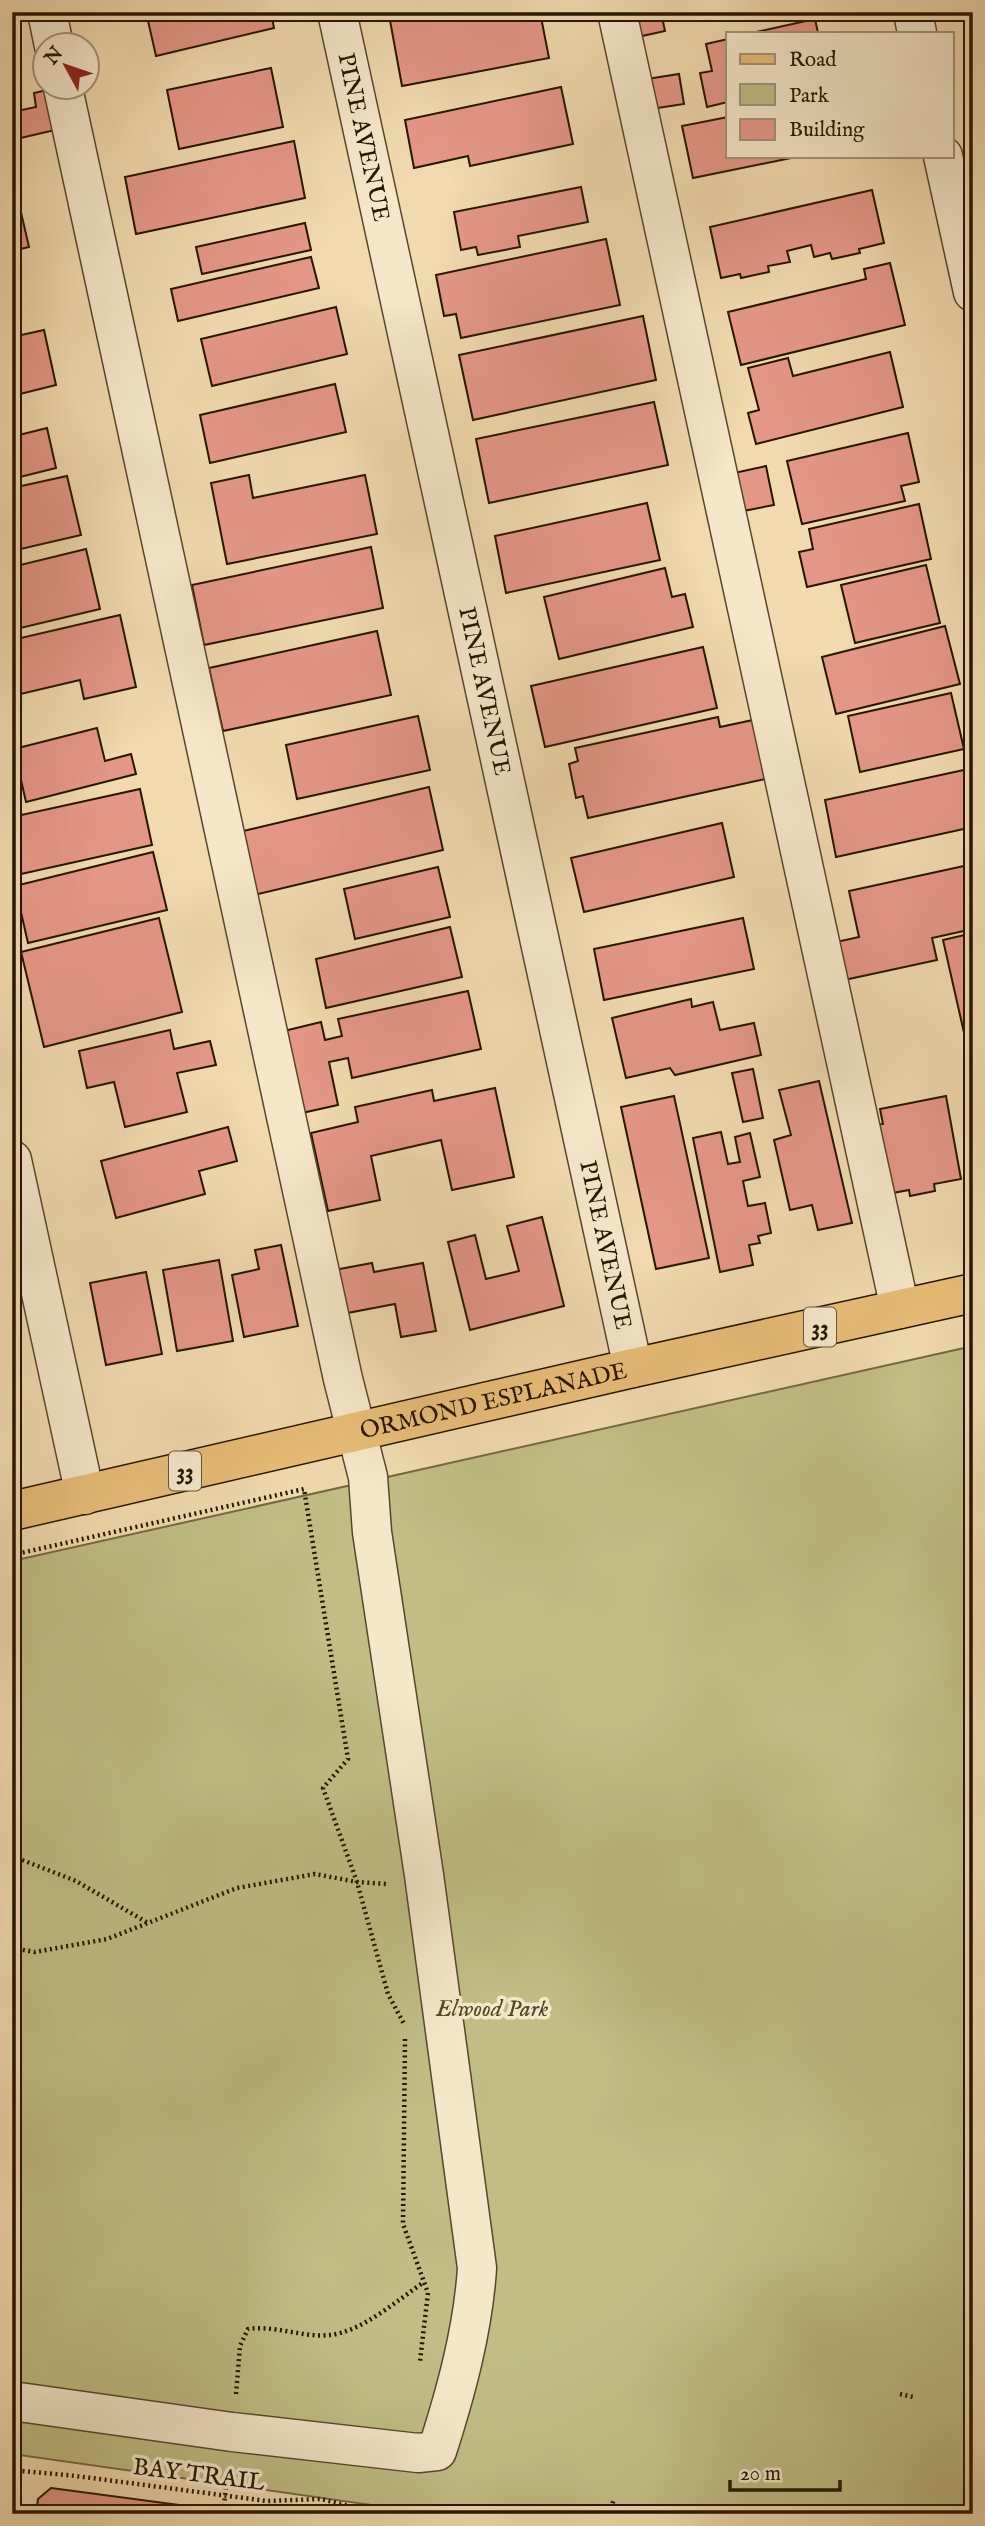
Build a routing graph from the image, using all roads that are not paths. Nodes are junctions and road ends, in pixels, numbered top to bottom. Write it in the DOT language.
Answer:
graph roads {
  1 [pos="47,12"];
  2 [pos="337,12"];
  3 [pos="617,12"];
  4 [pos="913,12"];
  5 [pos="51,32"];
  6 [pos="917,32"];
  7 [pos="66,102"];
  8 [pos="943,158"];
  9 [pos="973,292"];
  10 [pos="12,1160"];
  11 [pos="973,1293"];
  12 [pos="900,1310"];
  13 [pos="633,1368"];
  14 [pos="358,1432"];
  15 [pos="85,1495"];
  16 [pos="12,1511"];
  17 [pos="12,2401"];
  1 -- 5 [label="street"];
  2 -- 13 [label="street, PINE AVENUE"];
  3 -- 12 [label="street"];
  4 -- 6 [label="street"];
  7 -- 14 [label="street"];
  8 -- 9 [label="street"];
  10 -- 15 [label="street"];
  11 -- 12 [label="main road, ORMOND ESPLANADE / 33"];
  12 -- 13 [label="main road, ORMOND ESPLANADE / 33"];
  13 -- 14 [label="main road, ORMOND ESPLANADE / 33"];
  14 -- 15 [label="main road, ORMOND ESPLANADE / 33"];
  14 -- 17 [label="street"];
  15 -- 16 [label="main road, ORMOND ESPLANADE / 33"];
}
